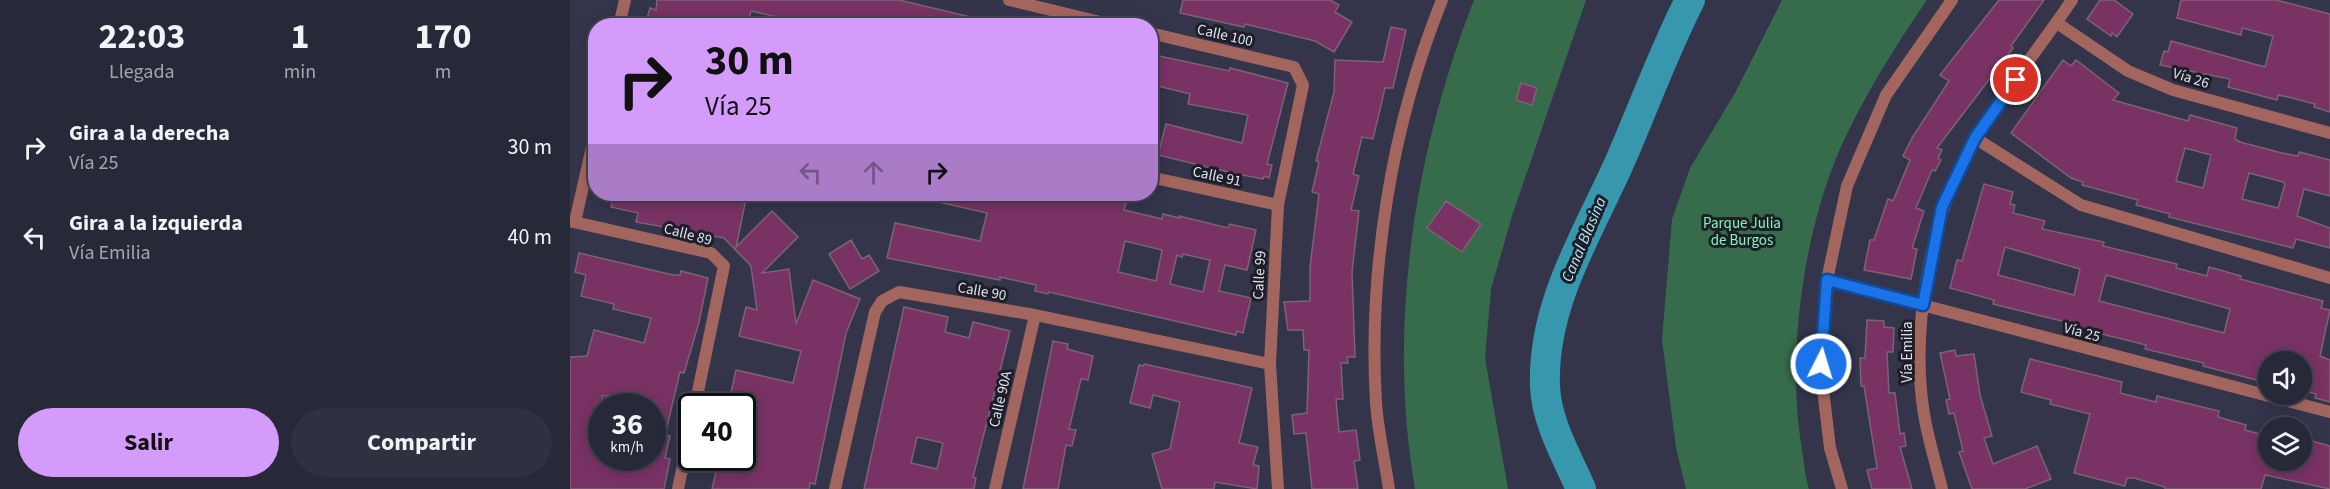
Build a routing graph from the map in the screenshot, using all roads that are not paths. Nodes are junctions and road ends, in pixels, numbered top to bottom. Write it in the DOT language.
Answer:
graph roads {
  1 [pos="625,0"];
  2 [pos="1009,0"];
  3 [pos="1442,0"];
  4 [pos="1952,0"];
  5 [pos="2072,0"];
  6 [pos="621,18"];
  7 [pos="1084,18"];
  8 [pos="2057,22"];
  9 [pos="1158,35"];
  10 [pos="1294,67"];
  11 [pos="2330,133"];
  12 [pos="1975,138"];
  13 [pos="588,160"];
  14 [pos="1158,179"];
  15 [pos="1278,205"];
  16 [pos="572,221"];
  17 [pos="2330,278"];
  18 [pos="1827,280"];
  19 [pos="1923,305"];
  20 [pos="1035,315"];
  21 [pos="1270,364"];
  22 [pos="698,393"];
  23 [pos="2330,412"];
  24 [pos="682,471"];
  25 [pos="678,489"];
  26 [pos="835,489"];
  27 [pos="994,489"];
  28 [pos="1278,489"];
  29 [pos="1389,489"];
  30 [pos="1842,489"];
  31 [pos="1942,489"];
  1 -- 6 [label="street"];
  2 -- 7 [label="street"];
  3 -- 29 [label="street"];
  4 -- 18 [label="street"];
  5 -- 8 [label="street, Vía Emilia"];
  8 -- 11 [label="street, Vía 26"];
  8 -- 12 [label="street, Vía Emilia"];
  9 -- 10 [label="street, Calle 100"];
  10 -- 15 [label="street, Calle 99"];
  12 -- 17 [label="street"];
  12 -- 19 [label="street, Vía Emilia"];
  13 -- 16 [label="street"];
  14 -- 15 [label="street, Calle 91"];
  15 -- 21 [label="street, Calle 99"];
  16 -- 22 [label="street, Calle 89"];
  18 -- 19 [label="street, Vía 25"];
  18 -- 30 [label="street"];
  19 -- 23 [label="street, Vía 25"];
  19 -- 31 [label="street, Vía Emilia"];
  20 -- 21 [label="street, Calle 90"];
  20 -- 26 [label="street, Calle 90"];
  20 -- 27 [label="street, Calle 90A"];
  21 -- 28 [label="street, Calle 99"];
  24 -- 25 [label="street"];
}
